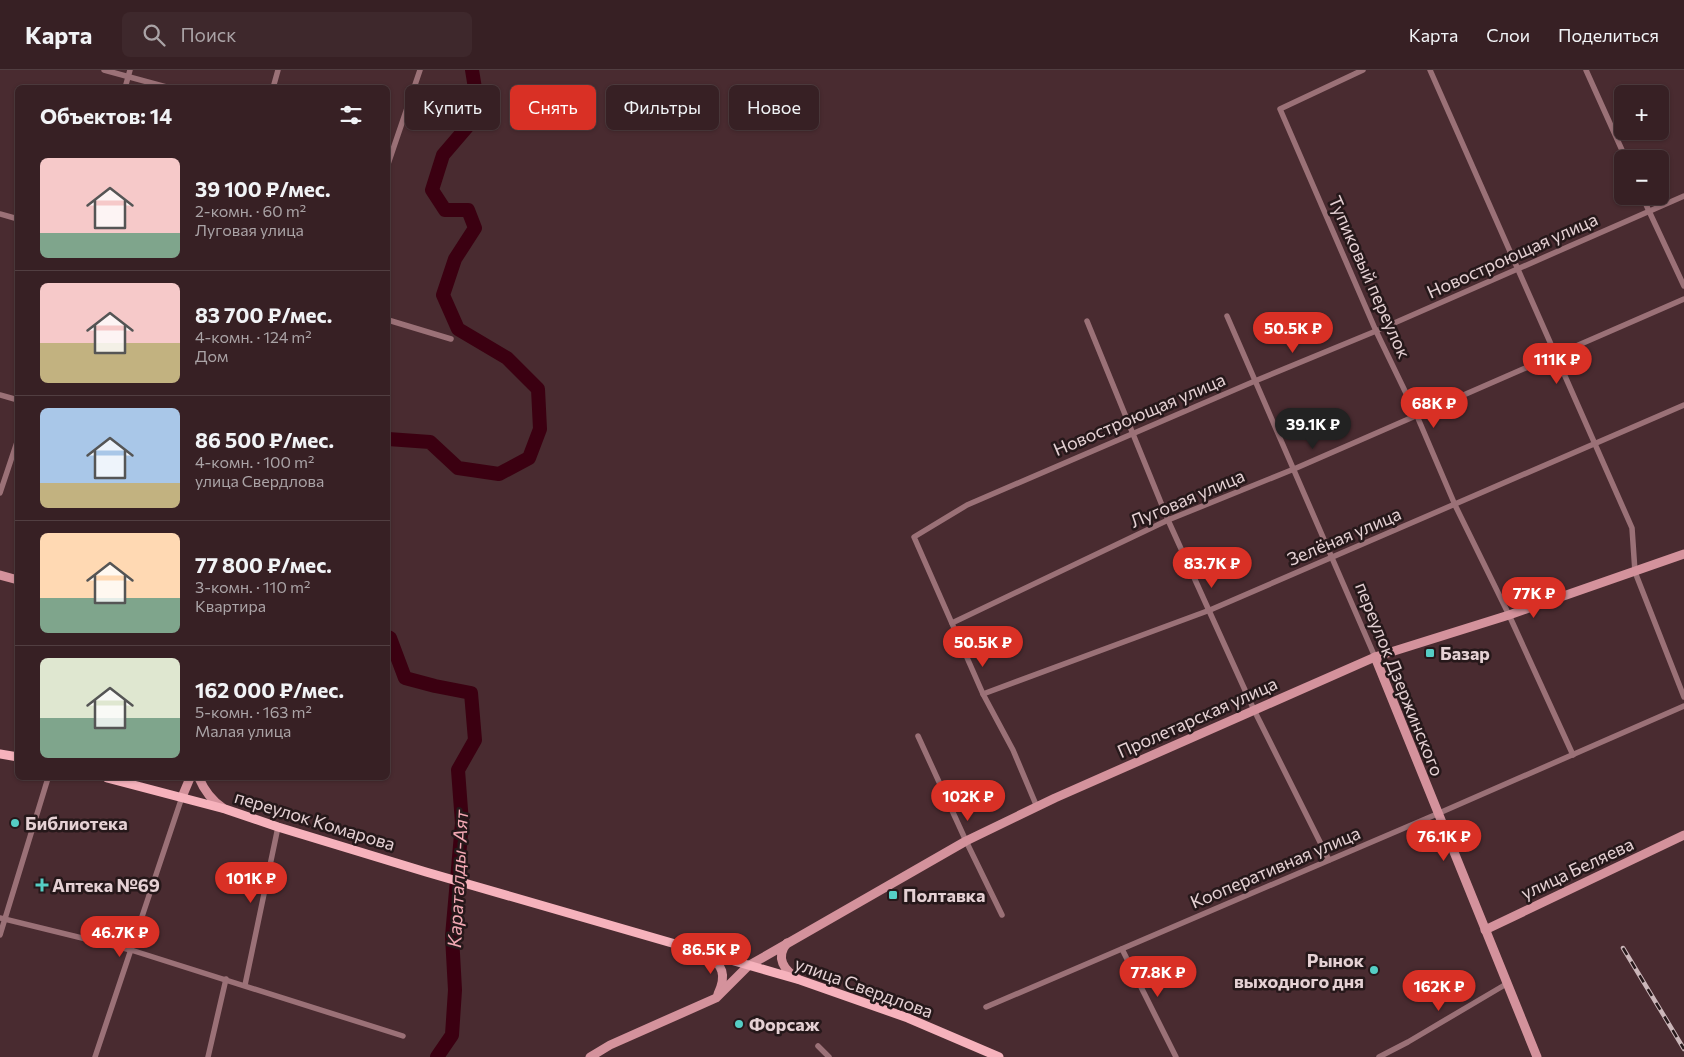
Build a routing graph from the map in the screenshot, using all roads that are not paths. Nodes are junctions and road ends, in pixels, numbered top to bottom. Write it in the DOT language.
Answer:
graph roads {
  1 [pos="104,70"];
  2 [pos="278,70"];
  3 [pos="420,70"];
  4 [pos="1363,70"];
  5 [pos="1430,70"];
  6 [pos="1586,70"];
  7 [pos="129,73"];
  8 [pos="162,85"];
  9 [pos="274,85"];
  10 [pos="390,144"];
  11 [pos="1622,150"];
  12 [pos="1684,196"];
  13 [pos="1646,205"];
  14 [pos="1649,211"];
  15 [pos="0,214"];
  16 [pos="15,218"];
  17 [pos="1518,268"];
  18 [pos="1684,286"];
  19 [pos="1684,299"];
  20 [pos="1227,316"];
  21 [pos="1087,320"];
  22 [pos="390,321"];
  23 [pos="1376,331"];
  24 [pos="451,339"];
  25 [pos="1555,355"];
  26 [pos="1255,380"];
  27 [pos="0,395"];
  28 [pos="15,399"];
  29 [pos="1684,405"];
  30 [pos="1417,416"];
  31 [pos="1132,433"];
  32 [pos="1595,444"];
  33 [pos="15,448"];
  34 [pos="1294,469"];
  35 [pos="0,493"];
  36 [pos="1455,505"];
  37 [pos="1168,520"];
  38 [pos="1684,554"];
  39 [pos="1332,558"];
  40 [pos="1635,572"];
  41 [pos="0,575"];
  42 [pos="15,579"];
  43 [pos="1210,610"];
  44 [pos="1510,615"];
  45 [pos="952,623"];
  46 [pos="1375,657"];
  47 [pos="983,694"];
  48 [pos="1684,697"];
  49 [pos="1684,706"];
  50 [pos="1254,710"];
  51 [pos="918,736"];
  52 [pos="0,754"];
  53 [pos="1573,755"];
  54 [pos="15,756"];
  55 [pos="47,780"];
  56 [pos="115,780"];
  57 [pos="189,780"];
  58 [pos="200,780"];
  59 [pos="182,797"];
  60 [pos="1036,806"];
  61 [pos="225,809"];
  62 [pos="1437,814"];
  63 [pos="278,827"];
  64 [pos="1684,835"];
  65 [pos="966,841"];
  66 [pos="1329,860"];
  67 [pos="426,872"];
  68 [pos="1002,916"];
  69 [pos="2,919"];
  70 [pos="1485,930"];
  71 [pos="0,935"];
  72 [pos="787,943"];
  73 [pos="1122,949"];
  74 [pos="131,950"];
  75 [pos="703,952"];
  76 [pos="748,966"];
  77 [pos="226,979"];
  78 [pos="800,980"];
  79 [pos="1508,983"];
  80 [pos="245,985"];
  81 [pos="716,998"];
  82 [pos="986,1007"];
  83 [pos="403,1036"];
  84 [pos="818,1046"];
  85 [pos="96,1057"];
  86 [pos="208,1057"];
  87 [pos="590,1057"];
  88 [pos="829,1057"];
  89 [pos="999,1057"];
  90 [pos="1176,1057"];
  91 [pos="1379,1057"];
  92 [pos="1537,1057"];
  1 -- 7 [label="street"];
  2 -- 9 [label="street"];
  3 -- 10 [label="street"];
  4 -- 23 [label="street, Тупиковый переулок"];
  5 -- 17 [label="street"];
  6 -- 11 [label="street"];
  7 -- 8 [label="street"];
  12 -- 14 [label="street, Новостроющая улица"];
  13 -- 14 [label="street"];
  14 -- 17 [label="street, Новостроющая улица"];
  14 -- 18 [label="street"];
  15 -- 16 [label="street"];
  17 -- 23 [label="street, Новостроющая улица"];
  17 -- 25 [label="street"];
  19 -- 25 [label="street, Луговая улица"];
  20 -- 26 [label="street, переулок Дзержинского"];
  21 -- 31 [label="street"];
  22 -- 24 [label="street"];
  23 -- 26 [label="street, Новостроющая улица"];
  23 -- 30 [label="street, Тупиковый переулок"];
  25 -- 30 [label="street, Луговая улица"];
  25 -- 32 [label="street"];
  26 -- 31 [label="street, Новостроющая улица"];
  26 -- 34 [label="street, переулок Дзержинского"];
  27 -- 28 [label="street"];
  29 -- 32 [label="street, Зелёная улица"];
  30 -- 34 [label="street, Луговая улица"];
  30 -- 36 [label="street, Тупиковый переулок"];
  31 -- 37 [label="street"];
  31 -- 45 [label="street, Новостроющая улица"];
  32 -- 36 [label="street, Зелёная улица"];
  32 -- 40 [label="street"];
  33 -- 35 [label="street"];
  34 -- 37 [label="street, Луговая улица"];
  34 -- 39 [label="street, переулок Дзержинского"];
  36 -- 39 [label="street, Зелёная улица"];
  36 -- 44 [label="street, Тупиковый переулок"];
  37 -- 43 [label="street"];
  37 -- 45 [label="street, Луговая улица"];
  38 -- 40 [label="street, Пролетарская улица"];
  39 -- 43 [label="street, Зелёная улица"];
  39 -- 46 [label="street, переулок Дзержинского"];
  40 -- 44 [label="street, Пролетарская улица"];
  40 -- 48 [label="street"];
  41 -- 42 [label="street"];
  43 -- 47 [label="street, Зелёная улица"];
  43 -- 50 [label="street"];
  44 -- 46 [label="street, Пролетарская улица"];
  44 -- 53 [label="street, Тупиковый переулок"];
  45 -- 47 [label="street"];
  46 -- 50 [label="street, Пролетарская улица"];
  46 -- 62 [label="street, переулок Дзержинского"];
  47 -- 60 [label="street"];
  49 -- 53 [label="street, Кооперативная улица"];
  50 -- 60 [label="street, Пролетарская улица"];
  50 -- 66 [label="street"];
  51 -- 65 [label="street"];
  52 -- 54 [label="main road"];
  53 -- 62 [label="street, Кооперативная улица"];
  55 -- 69 [label="street"];
  56 -- 59 [label="main road, переулок Комарова"];
  57 -- 59 [label="street"];
  58 -- 61 [label="street"];
  59 -- 61 [label="main road, переулок Комарова"];
  59 -- 74 [label="street"];
  60 -- 65 [label="street, Пролетарская улица"];
  61 -- 63 [label="main road, переулок Комарова"];
  62 -- 66 [label="street, Кооперативная улица"];
  62 -- 70 [label="street, переулок Дзержинского"];
  63 -- 67 [label="main road, переулок Комарова"];
  63 -- 80 [label="street"];
  64 -- 70 [label="street, улица Беляева"];
  65 -- 68 [label="street"];
  65 -- 72 [label="street, Пролетарская улица"];
  66 -- 73 [label="street, Кооперативная улица"];
  67 -- 75 [label="main road, улица Свердлова"];
  69 -- 71 [label="street"];
  69 -- 74 [label="street"];
  70 -- 79 [label="street, переулок Дзержинского"];
  72 -- 76 [label="street, Пролетарская улица"];
  72 -- 78 [label="street"];
  73 -- 82 [label="street, Кооперативная улица"];
  73 -- 90 [label="street"];
  74 -- 77 [label="street"];
  74 -- 85 [label="street"];
  75 -- 76 [label="main road, улица Свердлова"];
  75 -- 81 [label="street"];
  76 -- 78 [label="main road, улица Свердлова"];
  76 -- 81 [label="street, Пролетарская улица"];
  77 -- 80 [label="street"];
  77 -- 86 [label="street"];
  78 -- 89 [label="main road, улица Свердлова"];
  79 -- 91 [label="street"];
  79 -- 92 [label="street, переулок Дзержинского"];
  80 -- 83 [label="street"];
  81 -- 87 [label="street"];
  84 -- 88 [label="street"];
}
